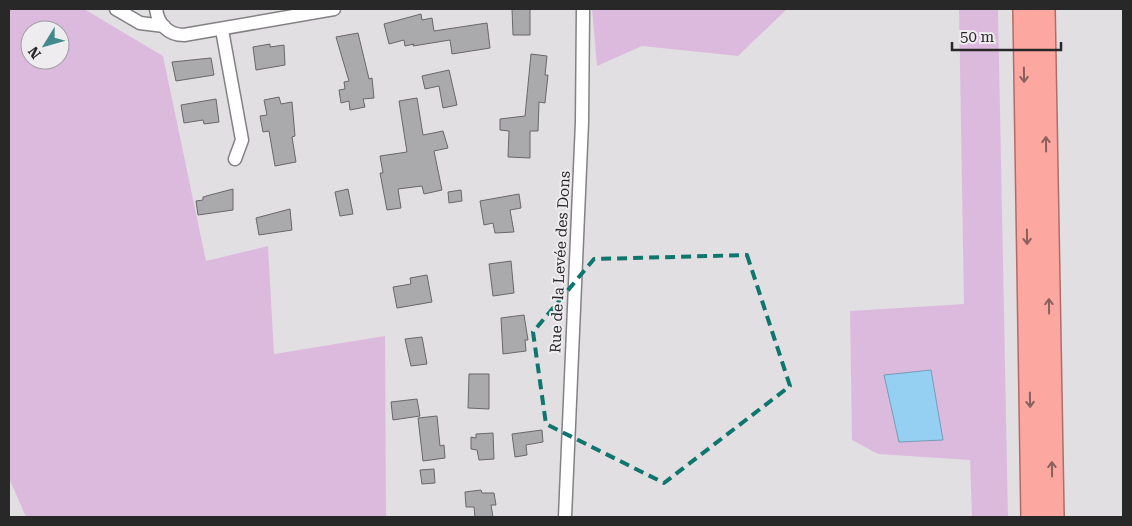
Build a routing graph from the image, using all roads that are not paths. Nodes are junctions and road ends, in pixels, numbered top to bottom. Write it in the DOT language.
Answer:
graph roads {
  1 [pos="116,9"];
  2 [pos="156,9"];
  3 [pos="334,9"];
  4 [pos="583,9"];
  5 [pos="1024,9"];
  6 [pos="1044,9"];
  7 [pos="164,26"];
  8 [pos="222,30"];
  9 [pos="235,159"];
  10 [pos="564,517"];
  11 [pos="1032,517"];
  12 [pos="1053,517"];
  1 -- 7 [label="street"];
  2 -- 7 [label="street"];
  3 -- 8 [label="street"];
  4 -- 10 [label="street, Rue de la Levée des Dons"];
  5 -- 11 [label="highway, one-way"];
  12 -- 6 [label="highway, one-way"];
  7 -- 8 [label="street"];
  8 -- 9 [label="street"];
}
